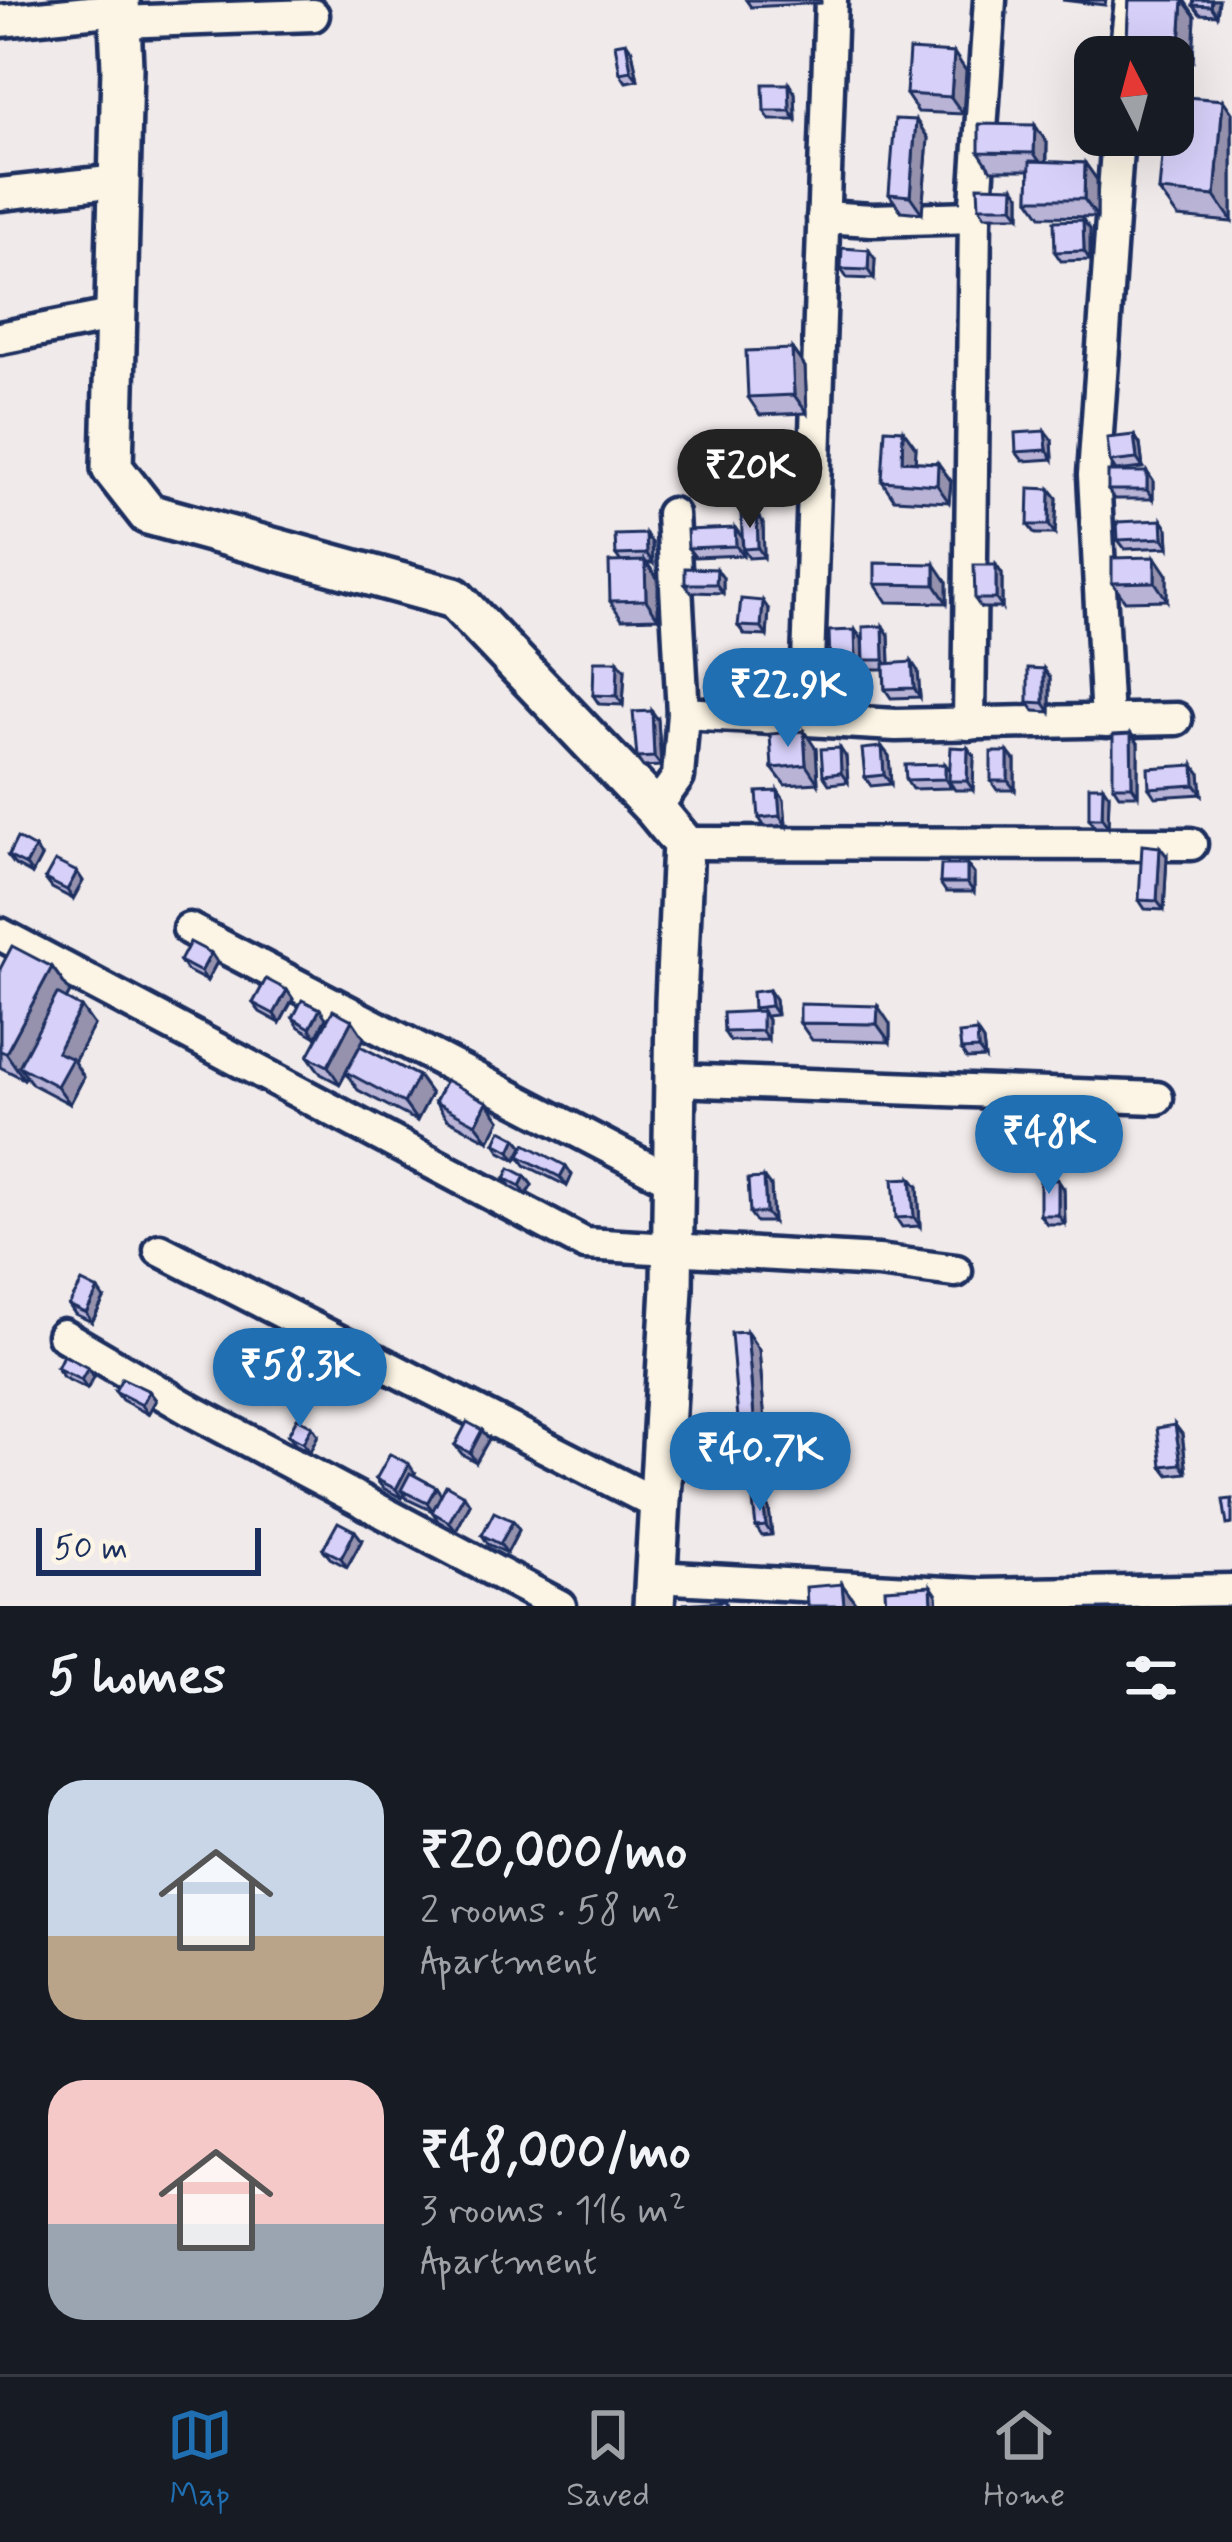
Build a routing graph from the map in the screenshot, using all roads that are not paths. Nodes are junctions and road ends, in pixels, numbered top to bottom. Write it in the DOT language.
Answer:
graph roads {
  1 [pos="830,0"];
  2 [pos="990,0"];
  3 [pos="1131,0"];
  4 [pos="119,10"];
  5 [pos="313,15"];
  6 [pos="0,22"];
  7 [pos="1127,36"];
  8 [pos="1117,156"];
  9 [pos="119,181"];
  10 [pos="0,194"];
  11 [pos="823,217"];
  12 [pos="975,217"];
  13 [pos="116,315"];
  14 [pos="0,338"];
  15 [pos="672,514"];
  16 [pos="683,713"];
  17 [pos="1176,719"];
  18 [pos="806,720"];
  19 [pos="1107,722"];
  20 [pos="969,724"];
  21 [pos="655,808"];
  22 [pos="683,843"];
  23 [pos="1191,844"];
  24 [pos="189,929"];
  25 [pos="0,934"];
  26 [pos="674,1081"];
  27 [pos="1157,1098"];
  28 [pos="673,1181"];
  29 [pos="160,1250"];
  30 [pos="672,1251"];
  31 [pos="956,1271"];
  32 [pos="63,1334"];
  33 [pos="659,1505"];
  34 [pos="1232,1589"];
  35 [pos="655,1591"];
  36 [pos="560,1606"];
  1 -- 11 [label="street"];
  2 -- 12 [label="street"];
  3 -- 7 [label="street"];
  4 -- 5 [label="street"];
  4 -- 6 [label="street"];
  4 -- 9 [label="street"];
  8 -- 19 [label="street"];
  9 -- 10 [label="street"];
  9 -- 13 [label="street"];
  11 -- 12 [label="street"];
  11 -- 18 [label="street"];
  12 -- 20 [label="street"];
  13 -- 14 [label="street"];
  13 -- 21 [label="street"];
  15 -- 16 [label="street"];
  16 -- 18 [label="street"];
  16 -- 21 [label="street"];
  17 -- 19 [label="street"];
  18 -- 20 [label="street"];
  19 -- 20 [label="street"];
  21 -- 22 [label="street"];
  22 -- 23 [label="street"];
  22 -- 26 [label="street"];
  24 -- 28 [label="street"];
  25 -- 30 [label="street"];
  26 -- 27 [label="street"];
  26 -- 28 [label="street"];
  28 -- 30 [label="street"];
  29 -- 33 [label="street"];
  30 -- 31 [label="street"];
  30 -- 33 [label="street"];
  32 -- 36 [label="street"];
  33 -- 35 [label="street"];
  34 -- 35 [label="street"];
}
